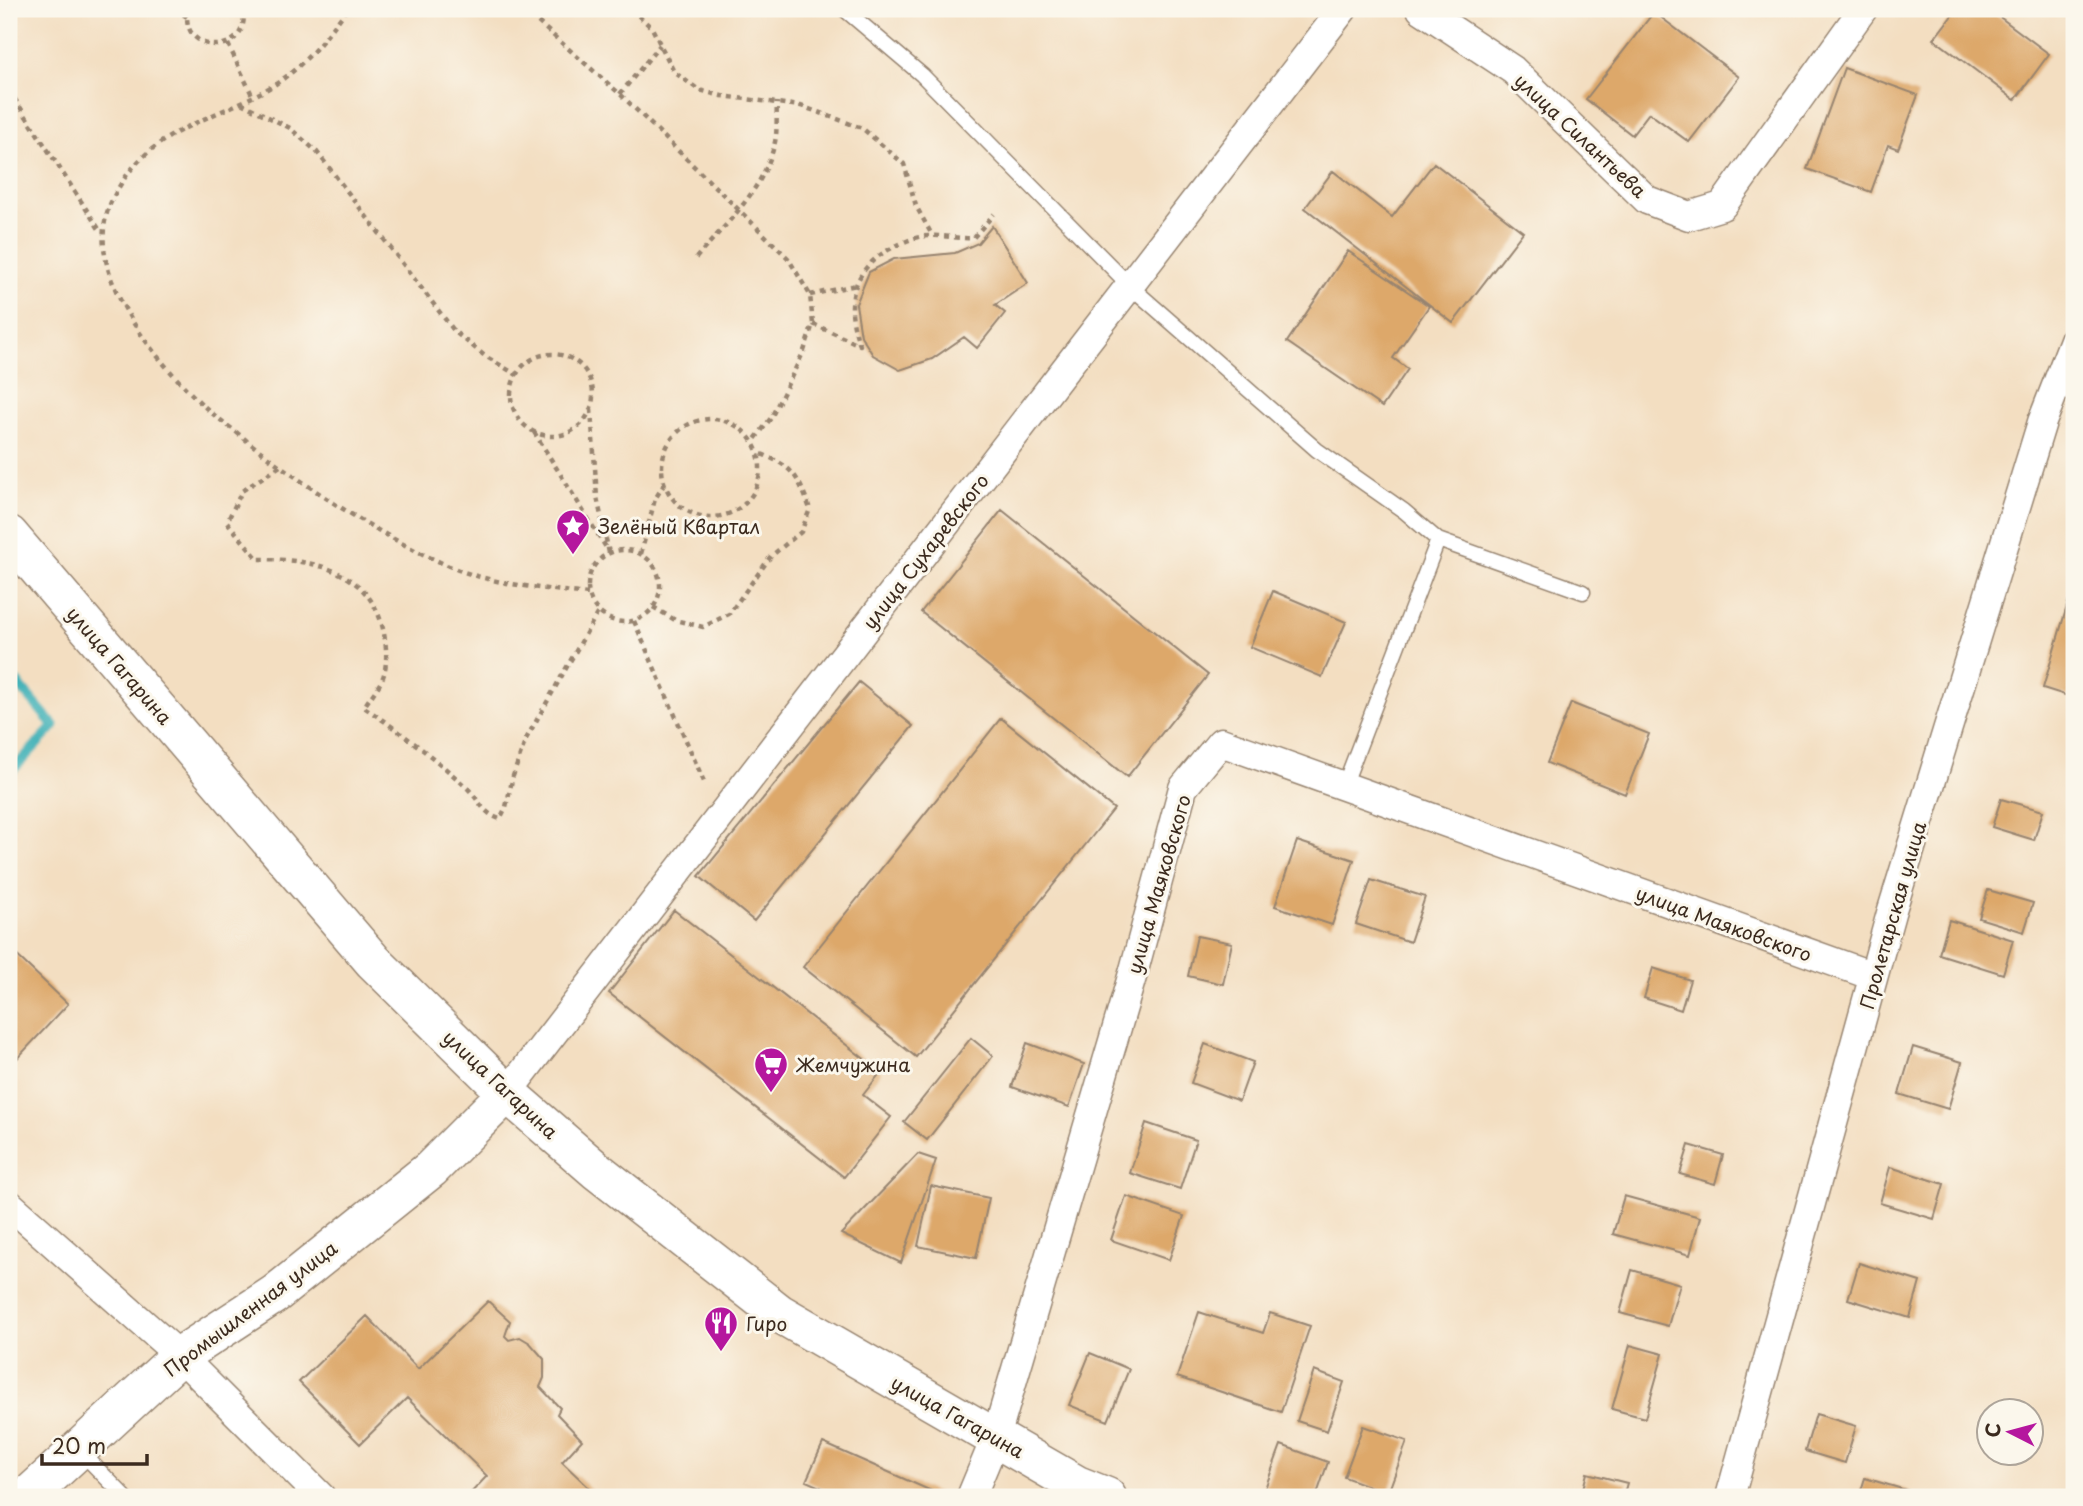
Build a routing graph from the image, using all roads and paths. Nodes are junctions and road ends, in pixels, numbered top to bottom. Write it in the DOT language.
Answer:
graph roads {
  1 [pos="175,9"];
  2 [pos="188,9"];
  3 [pos="243,9"];
  4 [pos="347,9"];
  5 [pos="523,9"];
  6 [pos="631,9"];
  7 [pos="844,9"];
  8 [pos="1343,9"];
  9 [pos="1421,9"];
  10 [pos="1863,9"];
  11 [pos="187,17"];
  12 [pos="228,43"];
  13 [pos="660,45"];
  14 [pos="9,90"];
  15 [pos="620,94"];
  16 [pos="253,97"];
  17 [pos="777,102"];
  18 [pos="241,103"];
  19 [pos="738,209"];
  20 [pos="994,214"];
  21 [pos="102,232"];
  22 [pos="932,235"];
  23 [pos="696,258"];
  24 [pos="856,285"];
  25 [pos="1130,286"];
  26 [pos="810,295"];
  27 [pos="813,324"];
  28 [pos="2074,340"];
  29 [pos="517,375"];
  30 [pos="591,408"];
  31 [pos="534,432"];
  32 [pos="753,442"];
  33 [pos="758,453"];
  34 [pos="279,466"];
  35 [pos="665,483"];
  36 [pos="9,535"];
  37 [pos="1438,540"];
  38 [pos="609,553"];
  39 [pos="641,554"];
  40 [pos="1583,593"];
  41 [pos="588,594"];
  42 [pos="653,607"];
  43 [pos="598,612"];
  44 [pos="634,621"];
  45 [pos="1344,786"];
  46 [pos="719,817"];
  47 [pos="1873,976"];
  48 [pos="507,1093"];
  49 [pos="9,1204"];
  50 [pos="180,1356"];
  51 [pos="996,1437"];
  52 [pos="78,1450"];
  53 [pos="27,1497"];
  54 [pos="125,1497"];
  55 [pos="321,1497"];
  56 [pos="971,1497"];
  57 [pos="1107,1497"];
  58 [pos="1730,1497"];
  1 -- 11 [label="path"];
  2 -- 11 [label="path"];
  3 -- 12 [label="path"];
  4 -- 16 [label="path"];
  5 -- 15 [label="path"];
  6 -- 13 [label="path"];
  7 -- 25 [label="lane"];
  8 -- 25 [label="street, улица Сухаревского"];
  9 -- 10 [label="street, улица Силантьева"];
  11 -- 12 [label="path"];
  12 -- 16 [label="path"];
  13 -- 15 [label="path"];
  13 -- 17 [label="path"];
  14 -- 21 [label="path"];
  15 -- 19 [label="path"];
  16 -- 18 [label="path"];
  17 -- 19 [label="path"];
  17 -- 22 [label="path"];
  18 -- 21 [label="path"];
  18 -- 29 [label="path"];
  19 -- 23 [label="path"];
  19 -- 26 [label="path"];
  20 -- 22 [label="path"];
  21 -- 34 [label="path"];
  22 -- 24 [label="path"];
  24 -- 26 [label="path"];
  24 -- 27 [label="path"];
  25 -- 37 [label="lane"];
  25 -- 46 [label="street, улица Сухаревского"];
  26 -- 27 [label="path"];
  27 -- 32 [label="path"];
  28 -- 47 [label="street, Пролетарская улица"];
  29 -- 30 [label="path"];
  29 -- 31 [label="path"];
  30 -- 31 [label="path"];
  30 -- 38 [label="path"];
  31 -- 38 [label="path"];
  32 -- 33 [label="path"];
  32 -- 35 [label="path"];
  33 -- 35 [label="path"];
  33 -- 42 [label="path"];
  34 -- 41 [label="path"];
  34 -- 43 [label="path"];
  35 -- 39 [label="path"];
  36 -- 48 [label="main road, улица Гагарина"];
  37 -- 40 [label="lane"];
  37 -- 45 [label="lane"];
  38 -- 39 [label="path"];
  38 -- 41 [label="path"];
  39 -- 42 [label="path"];
  41 -- 43 [label="path"];
  42 -- 44 [label="path"];
  43 -- 44 [label="path"];
  44 -- 46 [label="path"];
  45 -- 47 [label="street, улица Маяковского"];
  45 -- 51 [label="street, улица Маяковского"];
  46 -- 48 [label="street, улица Сухаревского"];
  47 -- 58 [label="street, Пролетарская улица"];
  48 -- 50 [label="main road, Промышленная улица"];
  48 -- 51 [label="main road, улица Гагарина"];
  49 -- 50 [label="street"];
  50 -- 52 [label="main road, Промышленная улица"];
  50 -- 55 [label="street"];
  51 -- 56 [label="street, улица Маяковского"];
  51 -- 57 [label="main road, улица Гагарина"];
  52 -- 53 [label="main road, Промышленная улица"];
  52 -- 54 [label="lane"];
}
